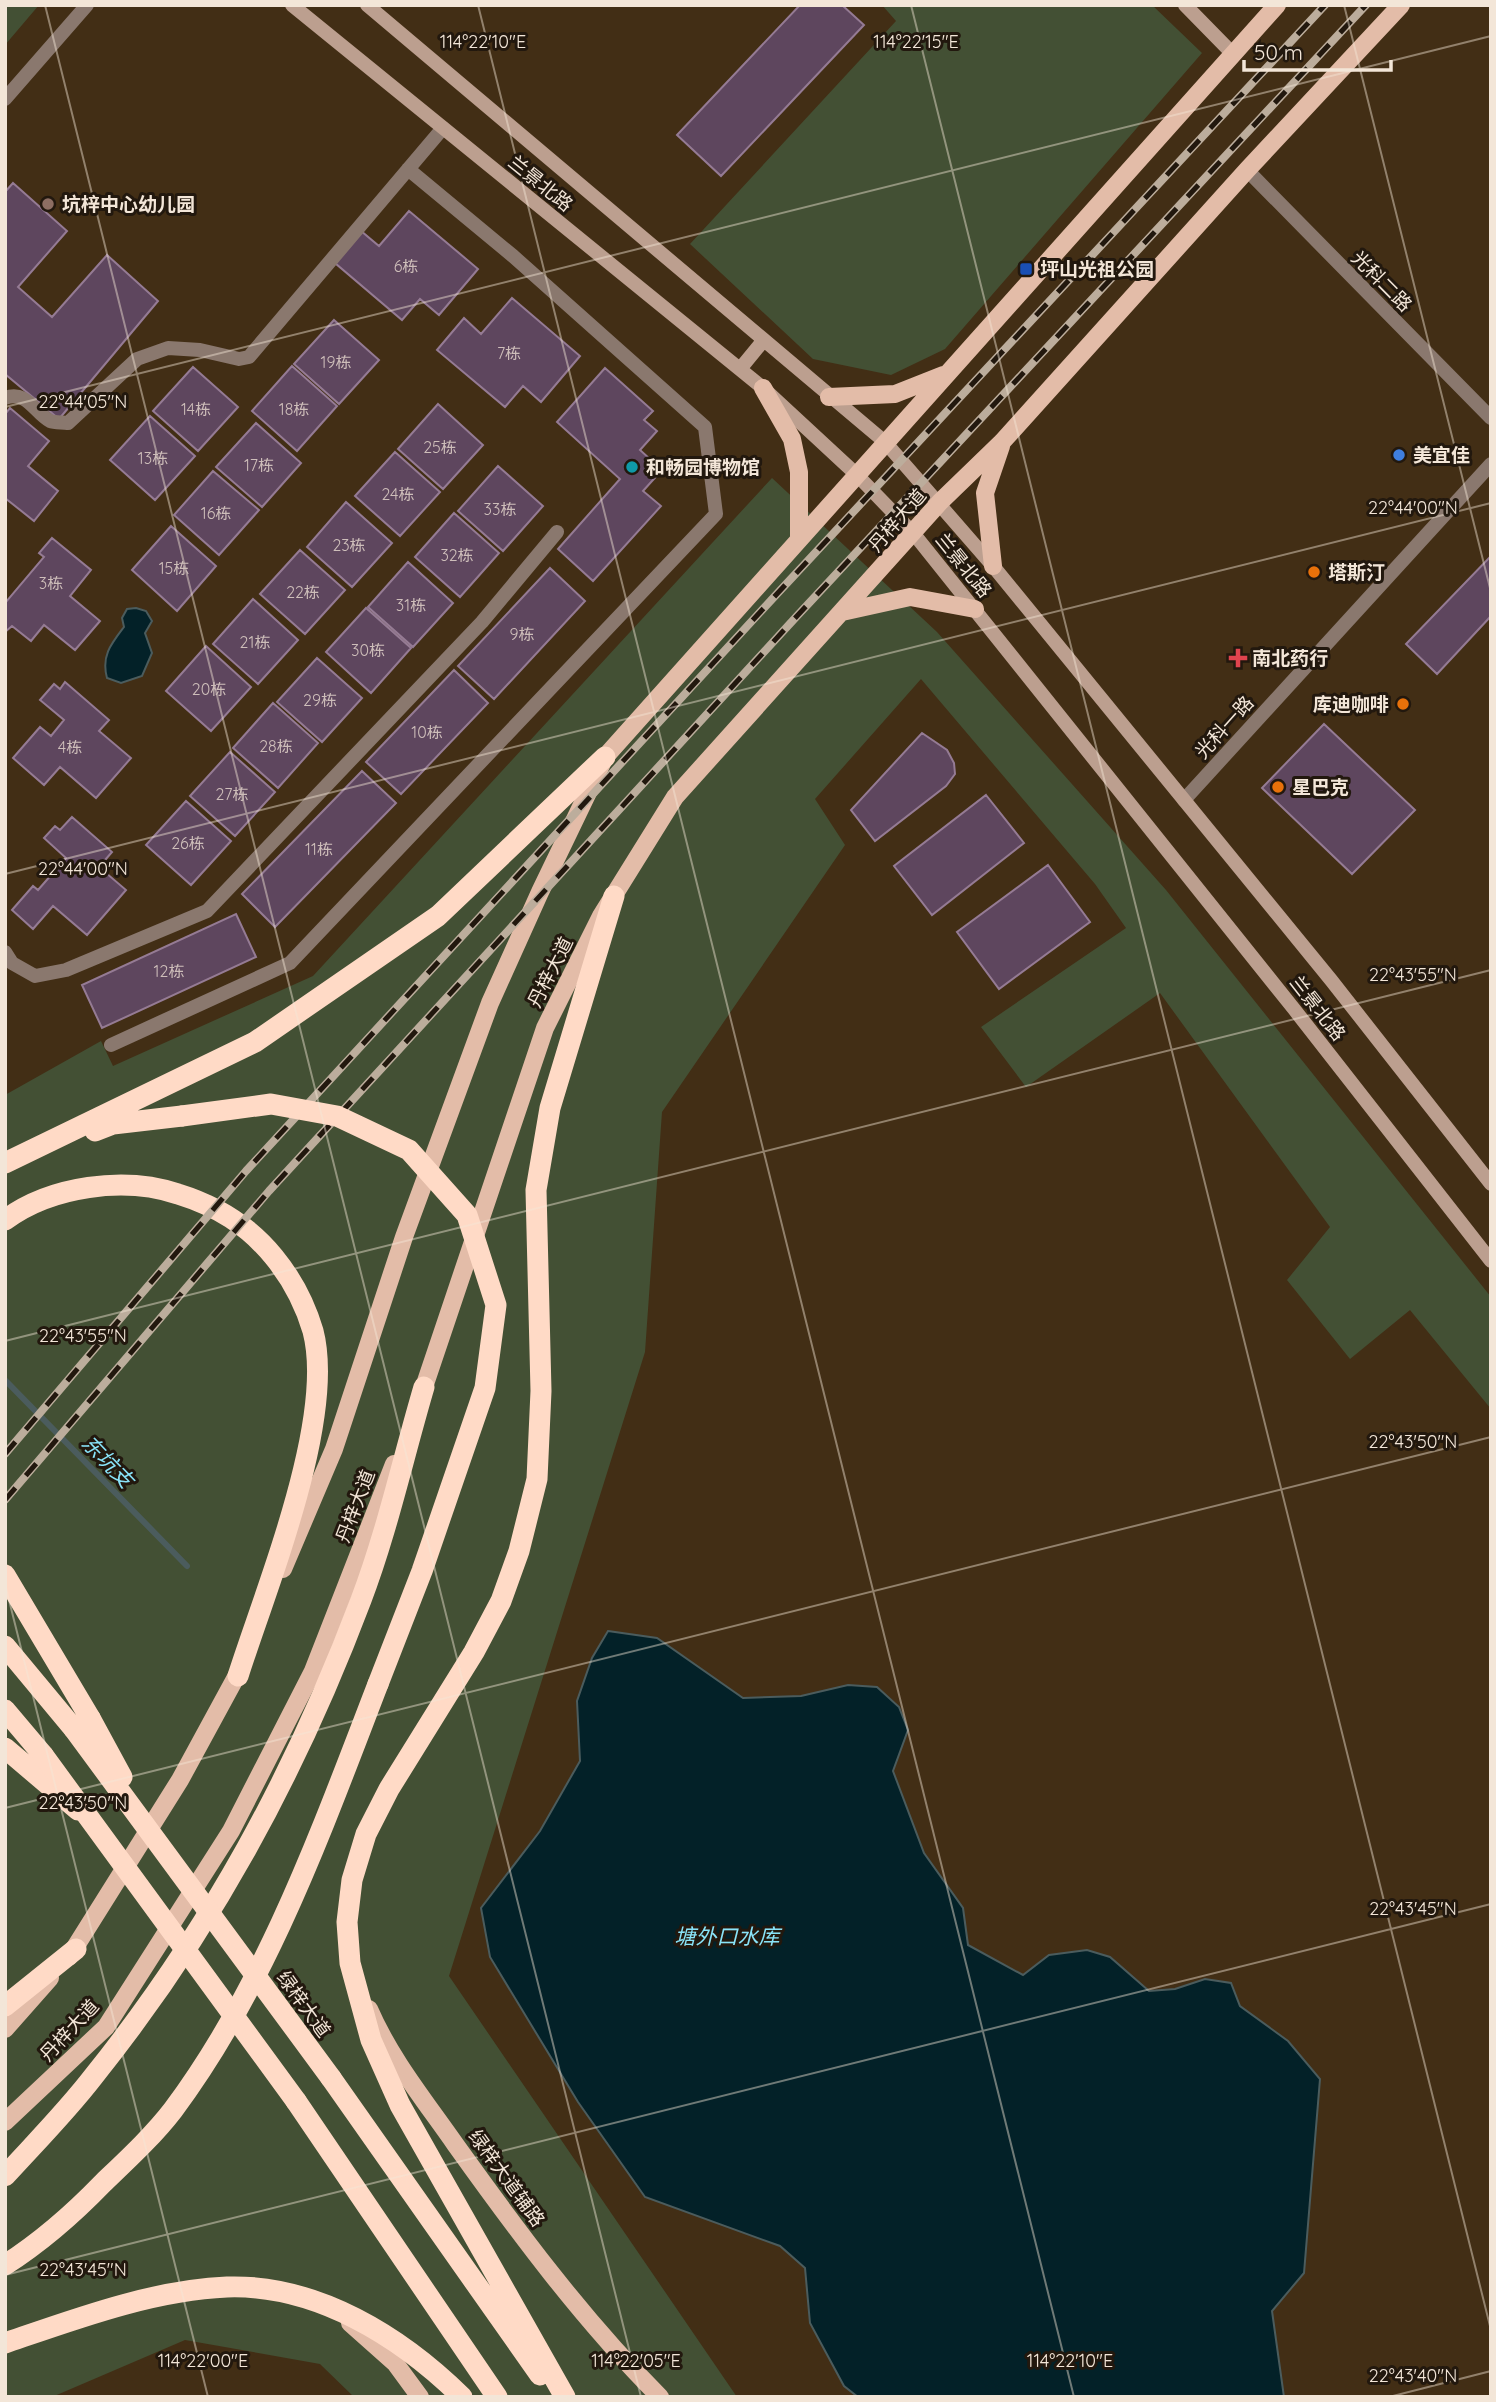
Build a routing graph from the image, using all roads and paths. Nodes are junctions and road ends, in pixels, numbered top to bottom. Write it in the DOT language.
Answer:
graph roads {
  1 [pos="87,5"];
  2 [pos="292,5"];
  3 [pos="367,5"];
  4 [pos="1185,5"];
  5 [pos="1277,5"];
  6 [pos="1401,5"];
  7 [pos="1232,53"];
  8 [pos="5,99"];
  9 [pos="443,128"];
  10 [pos="408,169"];
  11 [pos="1247,170"];
  12 [pos="763,341"];
  13 [pos="740,369"];
  14 [pos="946,374"];
  15 [pos="763,388"];
  16 [pos="829,397"];
  17 [pos="5,398"];
  18 [pos="1491,418"];
  19 [pos="885,442"];
  20 [pos="1002,442"];
  21 [pos="1491,464"];
  22 [pos="857,475"];
  23 [pos="940,502"];
  24 [pos="557,532"];
  25 [pos="914,534"];
  26 [pos="799,538"];
  27 [pos="993,566"];
  28 [pos="975,609"];
  29 [pos="842,612"];
  30 [pos="605,757"];
  31 [pos="1184,800"];
  32 [pos="614,896"];
  33 [pos="5,952"];
  34 [pos="110,1045"];
  35 [pos="5,1166"];
  36 [pos="1491,1184"];
  37 [pos="5,1220"];
  38 [pos="1491,1261"];
  39 [pos="424,1387"];
  40 [pos="5,1575"];
  41 [pos="5,1646"];
  42 [pos="238,1676"];
  43 [pos="5,1710"];
  44 [pos="82,1724"];
  45 [pos="5,1748"];
  46 [pos="34,1760"];
  47 [pos="76,1949"];
  48 [pos="350,1963"];
  49 [pos="5,2006"];
  50 [pos="5,2029"];
  51 [pos="5,2122"];
  52 [pos="5,2176"];
  53 [pos="5,2265"];
  54 [pos="328,2306"];
  55 [pos="5,2343"];
  56 [pos="420,2397"];
  57 [pos="462,2397"];
  58 [pos="497,2397"];
  59 [pos="555,2397"];
  60 [pos="565,2397"];
  61 [pos="660,2397"];
  1 -- 8 [label="street"];
  2 -- 9 [label="main road, 兰景北路"];
  3 -- 12 [label="main road, 兰景北路"];
  4 -- 7 [label="main road"];
  5 -- 7 [label="main road, 丹梓大道"];
  6 -- 11 [label="main road, 丹梓大道"];
  7 -- 14 [label="main road, 丹梓大道"];
  9 -- 10 [label="street"];
  9 -- 13 [label="main road, 兰景北路"];
  10 -- 17 [label="street"];
  10 -- 34 [label="street"];
  11 -- 18 [label="street, 光科二路"];
  11 -- 20 [label="main road, 丹梓大道"];
  12 -- 13 [label="main road"];
  12 -- 16 [label="main road, 兰景北路"];
  13 -- 15 [label="main road, 兰景北路"];
  14 -- 16 [label="main road"];
  14 -- 19 [label="main road, 丹梓大道"];
  15 -- 22 [label="main road, 兰景北路"];
  15 -- 26 [label="main road"];
  16 -- 19 [label="main road, 兰景北路"];
  19 -- 22 [label="main road, 丹梓大道"];
  19 -- 23 [label="main road, 兰景北路"];
  20 -- 23 [label="main road, 丹梓大道"];
  20 -- 27 [label="main road"];
  21 -- 31 [label="street, 光科一路"];
  22 -- 25 [label="main road, 兰景北路"];
  22 -- 26 [label="main road, 丹梓大道"];
  23 -- 25 [label="main road, 丹梓大道"];
  23 -- 27 [label="main road, 兰景北路"];
  24 -- 33 [label="street"];
  25 -- 28 [label="main road, 兰景北路"];
  25 -- 29 [label="main road, 丹梓大道"];
  26 -- 30 [label="main road, 丹梓大道"];
  27 -- 31 [label="main road, 兰景北路"];
  28 -- 29 [label="main road"];
  28 -- 38 [label="main road, 兰景北路"];
  29 -- 32 [label="main road, 丹梓大道"];
  30 -- 35 [label="highway"];
  30 -- 42 [label="main road, 丹梓大道"];
  31 -- 36 [label="main road, 兰景北路"];
  32 -- 39 [label="main road, 丹梓大道"];
  32 -- 48 [label="highway"];
  35 -- 53 [label="highway, bridge"];
  37 -- 42 [label="highway"];
  39 -- 51 [label="main road, 丹梓大道"];
  39 -- 52 [label="highway"];
  40 -- 44 [label="highway"];
  41 -- 44 [label="highway, 绿梓大道"];
  42 -- 47 [label="main road, 丹梓大道"];
  43 -- 46 [label="highway"];
  44 -- 59 [label="highway, 绿梓大道, bridge"];
  45 -- 46 [label="highway"];
  46 -- 58 [label="highway, bridge"];
  47 -- 49 [label="highway"];
  47 -- 50 [label="main road, 丹梓大道"];
  48 -- 60 [label="highway"];
  48 -- 61 [label="main road, 绿梓大道辅路"];
  54 -- 55 [label="highway"];
  54 -- 56 [label="main road"];
  54 -- 57 [label="highway"];
}
